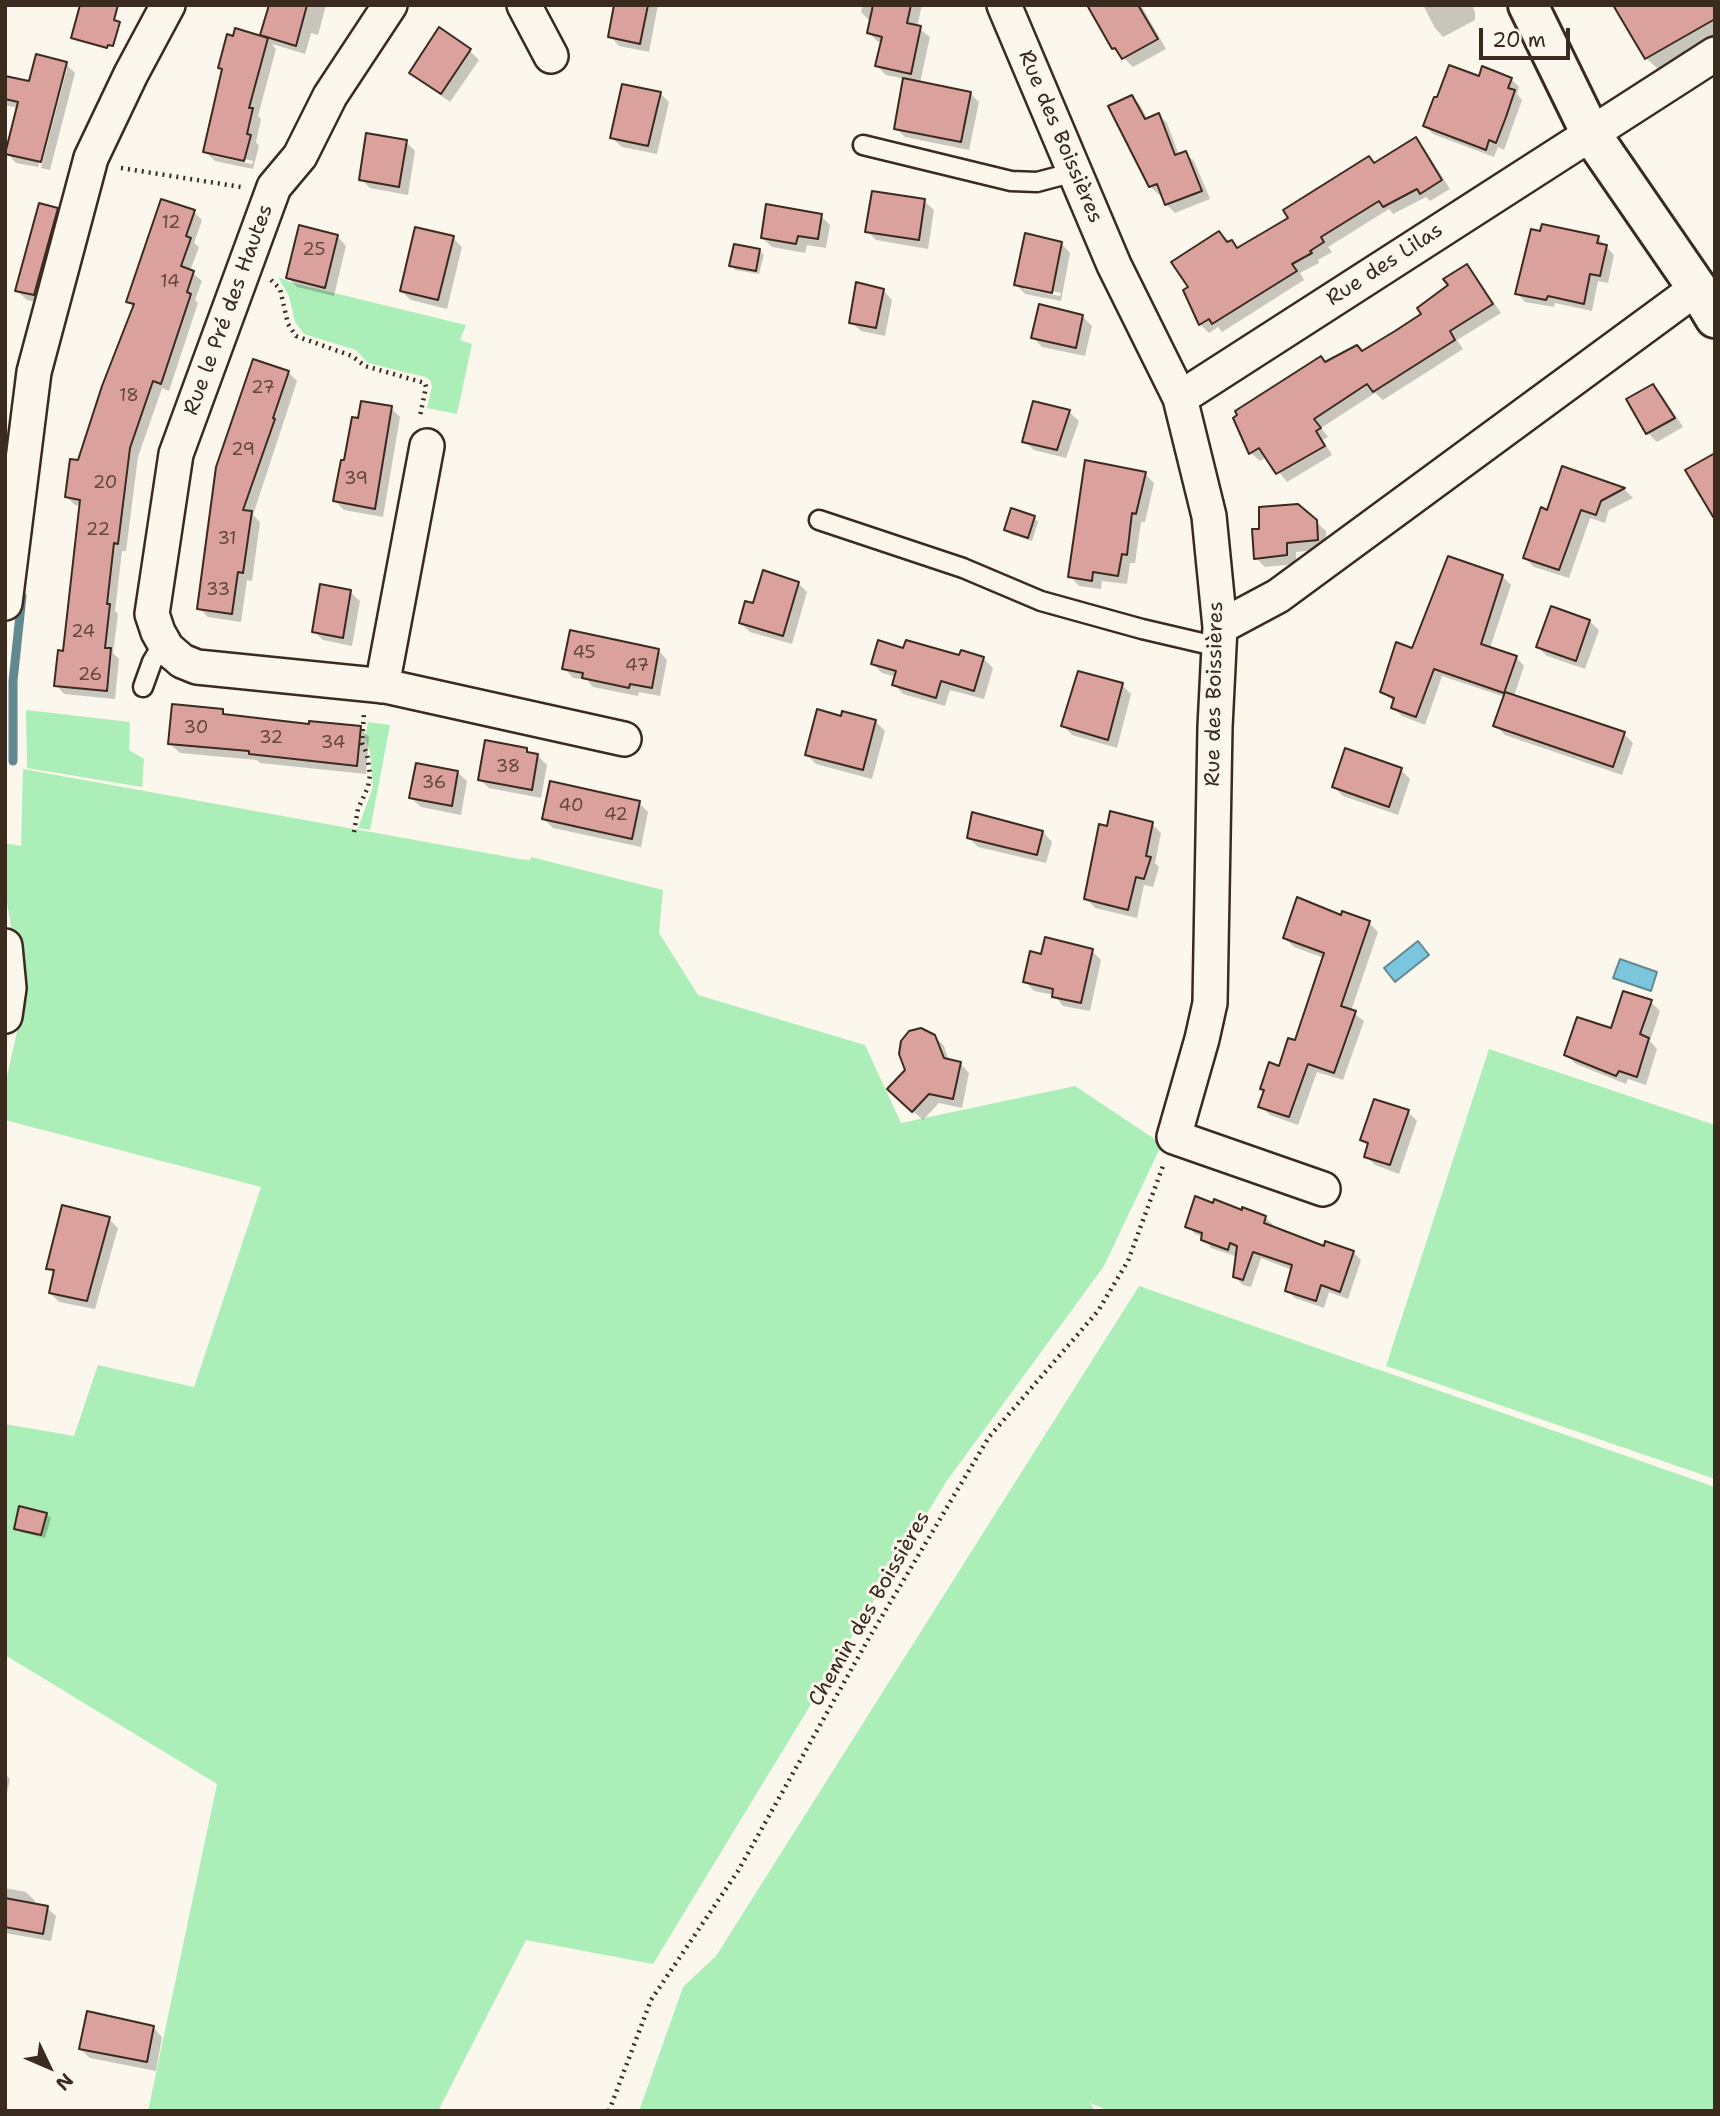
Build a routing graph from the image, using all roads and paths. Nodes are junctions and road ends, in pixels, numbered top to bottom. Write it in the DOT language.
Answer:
graph roads {
  1 [pos="168,5"];
  2 [pos="390,5"];
  3 [pos="524,5"];
  4 [pos="1004,5"];
  5 [pos="1528,5"];
  6 [pos="1715,54"];
  7 [pos="551,56"];
  8 [pos="1591,134"];
  9 [pos="863,145"];
  10 [pos="90,163"];
  11 [pos="1075,172"];
  12 [pos="272,192"];
  13 [pos="245,267"];
  14 [pos="1706,303"];
  15 [pos="1180,398"];
  16 [pos="423,434"];
  17 [pos="819,520"];
  18 [pos="5,603"];
  19 [pos="1220,636"];
  20 [pos="164,642"];
  21 [pos="374,685"];
  22 [pos="143,687"];
  23 [pos="624,738"];
  24 [pos="354,832"];
  25 [pos="5,946"];
  26 [pos="5,1016"];
  27 [pos="1174,1137"];
  28 [pos="1323,1189"];
  29 [pos="609,2111"];
  1 -- 10 [label="street"];
  2 -- 12 [label="street, Rue le Pré des Hautes"];
  3 -- 7 [label="street"];
  4 -- 11 [label="street, Rue des Boissières"];
  5 -- 8 [label="street"];
  6 -- 8 [label="street, Rue des Lilas"];
  8 -- 14 [label="street"];
  8 -- 15 [label="street, Rue des Lilas"];
  9 -- 11 [label="lane"];
  10 -- 12 [label="path"];
  10 -- 18 [label="street"];
  11 -- 15 [label="street, Rue des Boissières"];
  12 -- 13 [label="street, Rue le Pré des Hautes"];
  13 -- 16 [label="path"];
  13 -- 20 [label="street, Rue le Pré des Hautes"];
  14 -- 19 [label="street"];
  15 -- 19 [label="street, Rue des Boissières"];
  16 -- 21 [label="street"];
  17 -- 19 [label="lane"];
  19 -- 27 [label="street, Rue des Boissières"];
  20 -- 21 [label="street"];
  20 -- 22 [label="lane"];
  21 -- 23 [label="street"];
  21 -- 24 [label="path"];
  25 -- 26 [label="street"];
  27 -- 28 [label="street"];
  27 -- 29 [label="path, Chemin des Boissières"];
}
